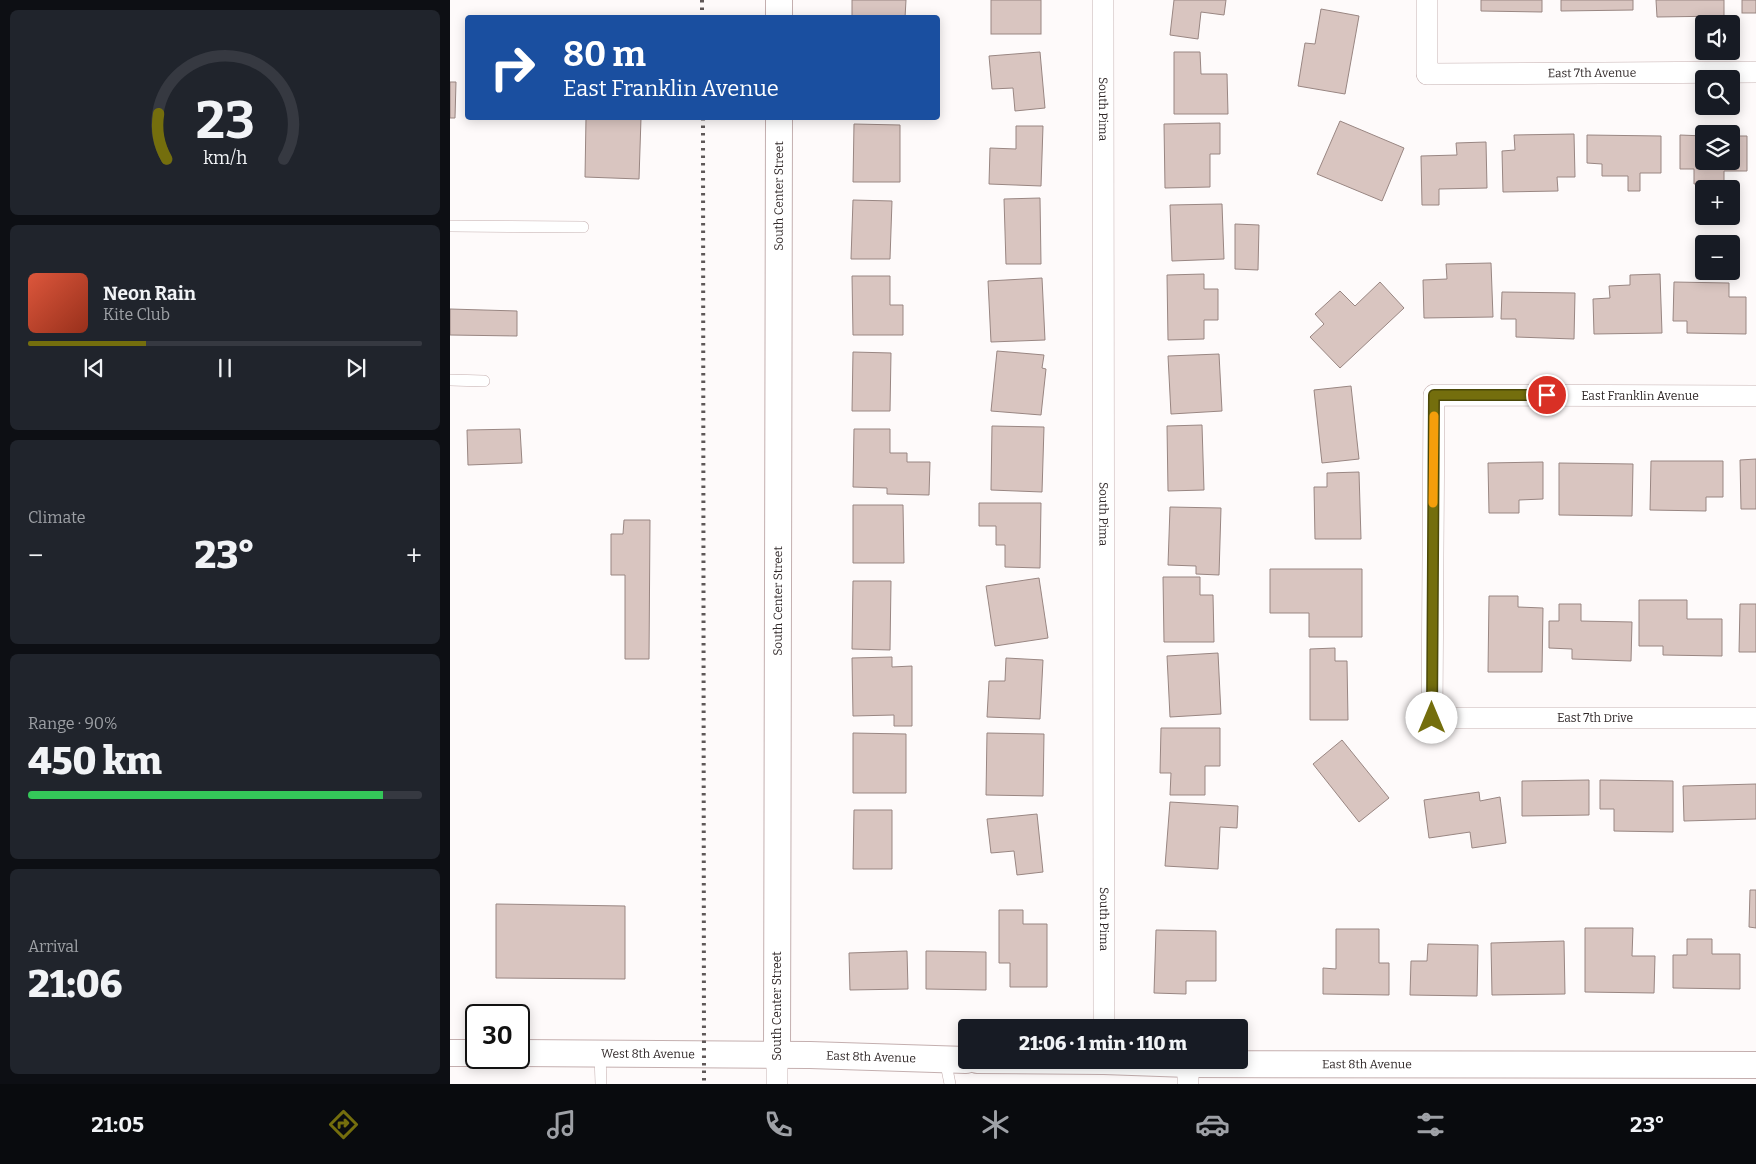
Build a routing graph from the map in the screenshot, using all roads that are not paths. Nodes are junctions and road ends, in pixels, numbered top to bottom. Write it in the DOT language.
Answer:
graph roads {
  1 [pos="779,0"];
  2 [pos="1103,0"];
  3 [pos="1427,0"];
  4 [pos="779,15"];
  5 [pos="1756,72"];
  6 [pos="779,120"];
  7 [pos="450,226"];
  8 [pos="582,228"];
  9 [pos="450,380"];
  10 [pos="484,381"];
  11 [pos="1756,396"];
  12 [pos="1432,718"];
  13 [pos="1756,718"];
  14 [pos="1104,1019"];
  15 [pos="450,1053"];
  16 [pos="465,1053"];
  17 [pos="530,1053"];
  18 [pos="600,1054"];
  19 [pos="777,1056"];
  20 [pos="955,1059"];
  21 [pos="1756,1065"];
  22 [pos="1158,1069"];
  23 [pos="1188,1074"];
  24 [pos="601,1084"];
  25 [pos="777,1084"];
  26 [pos="950,1084"];
  1 -- 4 [label="street"];
  2 -- 14 [label="street, South Pima"];
  3 -- 5 [label="street, East 7th Avenue"];
  6 -- 19 [label="street, South Center Street"];
  7 -- 8 [label="lane"];
  9 -- 10 [label="lane"];
  11 -- 12 [label="street, East Franklin Avenue"];
  12 -- 13 [label="street, East 7th Drive"];
  15 -- 16 [label="street"];
  17 -- 18 [label="street, West 8th Avenue"];
  18 -- 19 [label="street, West 8th Avenue"];
  18 -- 24 [label="lane"];
  19 -- 20 [label="street, East 8th Avenue"];
  19 -- 25 [label="street, South Center Street"];
  20 -- 26 [label="lane"];
  21 -- 23 [label="street, East 8th Avenue"];
  22 -- 23 [label="street, East 8th Avenue"];
}
